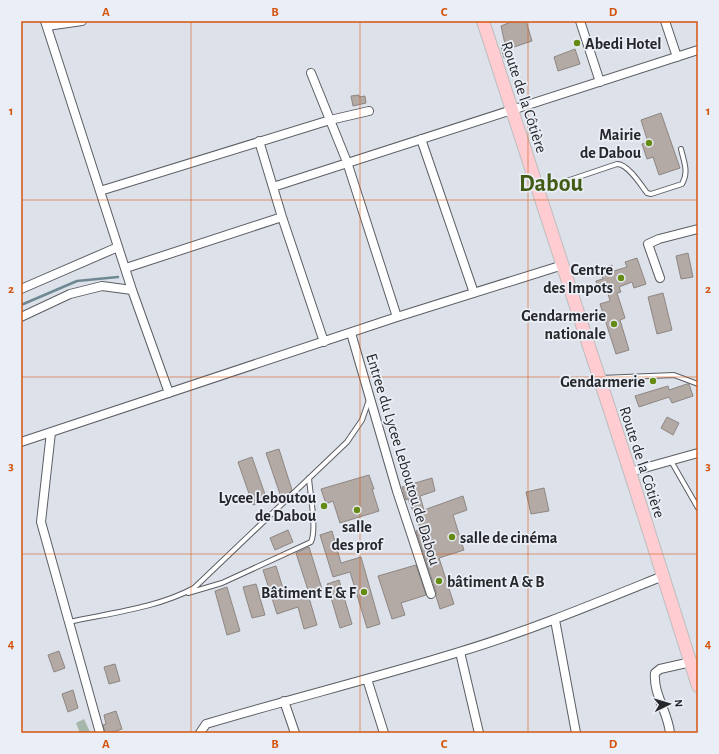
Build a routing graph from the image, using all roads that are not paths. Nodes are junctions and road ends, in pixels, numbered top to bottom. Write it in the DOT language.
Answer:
graph roads {
  1 [pos="82,21"];
  2 [pos="483,21"];
  3 [pos="580,21"];
  4 [pos="665,21"];
  5 [pos="46,24"];
  6 [pos="698,50"];
  7 [pos="677,57"];
  8 [pos="310,73"];
  9 [pos="600,82"];
  10 [pos="370,111"];
  11 [pos="512,111"];
  12 [pos="330,120"];
  13 [pos="421,139"];
  14 [pos="259,141"];
  15 [pos="681,149"];
  16 [pos="347,162"];
  17 [pos="273,187"];
  18 [pos="100,191"];
  19 [pos="538,191"];
  20 [pos="282,217"];
  21 [pos="698,229"];
  22 [pos="118,247"];
  23 [pos="563,265"];
  24 [pos="126,268"];
  25 [pos="660,278"];
  26 [pos="21,289"];
  27 [pos="132,290"];
  28 [pos="474,293"];
  29 [pos="21,317"];
  30 [pos="397,318"];
  31 [pos="351,333"];
  32 [pos="324,342"];
  33 [pos="599,378"];
  34 [pos="698,384"];
  35 [pos="169,393"];
  36 [pos="370,398"];
  37 [pos="51,432"];
  38 [pos="21,442"];
  39 [pos="697,455"];
  40 [pos="670,461"];
  41 [pos="630,472"];
  42 [pos="308,478"];
  43 [pos="698,508"];
  44 [pos="663,576"];
  45 [pos="431,594"];
  46 [pos="179,596"];
  47 [pos="554,620"];
  48 [pos="69,622"];
  49 [pos="460,652"];
  50 [pos="691,662"];
  51 [pos="367,678"];
  52 [pos="698,686"];
  53 [pos="284,701"];
  54 [pos="100,733"];
  55 [pos="200,733"];
  56 [pos="295,733"];
  57 [pos="384,733"];
  58 [pos="479,733"];
  59 [pos="576,733"];
  60 [pos="670,733"];
  1 -- 5 [label="street"];
  2 -- 11 [label="main road, Route de la Côtière"];
  3 -- 9 [label="street"];
  4 -- 7 [label="street"];
  5 -- 18 [label="street"];
  6 -- 7 [label="street"];
  7 -- 9 [label="street"];
  8 -- 12 [label="street"];
  9 -- 11 [label="street"];
  10 -- 12 [label="street"];
  11 -- 13 [label="street"];
  11 -- 19 [label="main road, Route de la Côtière"];
  12 -- 14 [label="street"];
  12 -- 16 [label="street"];
  13 -- 16 [label="street"];
  13 -- 28 [label="street"];
  14 -- 17 [label="street"];
  14 -- 18 [label="street"];
  15 -- 19 [label="lane"];
  16 -- 17 [label="street"];
  16 -- 30 [label="street"];
  17 -- 20 [label="street"];
  18 -- 22 [label="street"];
  19 -- 23 [label="main road, Route de la Côtière"];
  20 -- 24 [label="street"];
  20 -- 32 [label="street"];
  21 -- 25 [label="street"];
  22 -- 24 [label="street"];
  22 -- 26 [label="street"];
  23 -- 28 [label="street"];
  23 -- 33 [label="main road, Route de la Côtière"];
  24 -- 27 [label="street"];
  27 -- 29 [label="street"];
  27 -- 35 [label="street"];
  28 -- 30 [label="street"];
  30 -- 31 [label="street"];
  31 -- 32 [label="street"];
  31 -- 36 [label="street, Entree du Lycee Leboutou de Dabou"];
  32 -- 35 [label="street"];
  33 -- 34 [label="lane"];
  33 -- 41 [label="main road, Route de la Côtière"];
  35 -- 37 [label="street"];
  36 -- 42 [label="lane"];
  36 -- 45 [label="street, Entree du Lycee Leboutou de Dabou"];
  37 -- 38 [label="street"];
  37 -- 48 [label="street"];
  39 -- 40 [label="street"];
  40 -- 41 [label="street"];
  40 -- 43 [label="lane"];
  41 -- 44 [label="main road, Route de la Côtière"];
  42 -- 46 [label="lane"];
  42 -- 46 [label="lane"];
  44 -- 47 [label="street"];
  44 -- 50 [label="main road, Route de la Côtière"];
  46 -- 48 [label="lane"];
  47 -- 49 [label="street"];
  47 -- 59 [label="street"];
  48 -- 54 [label="street"];
  49 -- 51 [label="street"];
  49 -- 58 [label="street"];
  50 -- 52 [label="main road, Route de la Côtière"];
  50 -- 60 [label="street"];
  51 -- 53 [label="street"];
  51 -- 57 [label="street"];
  53 -- 55 [label="street"];
  53 -- 56 [label="street"];
}
